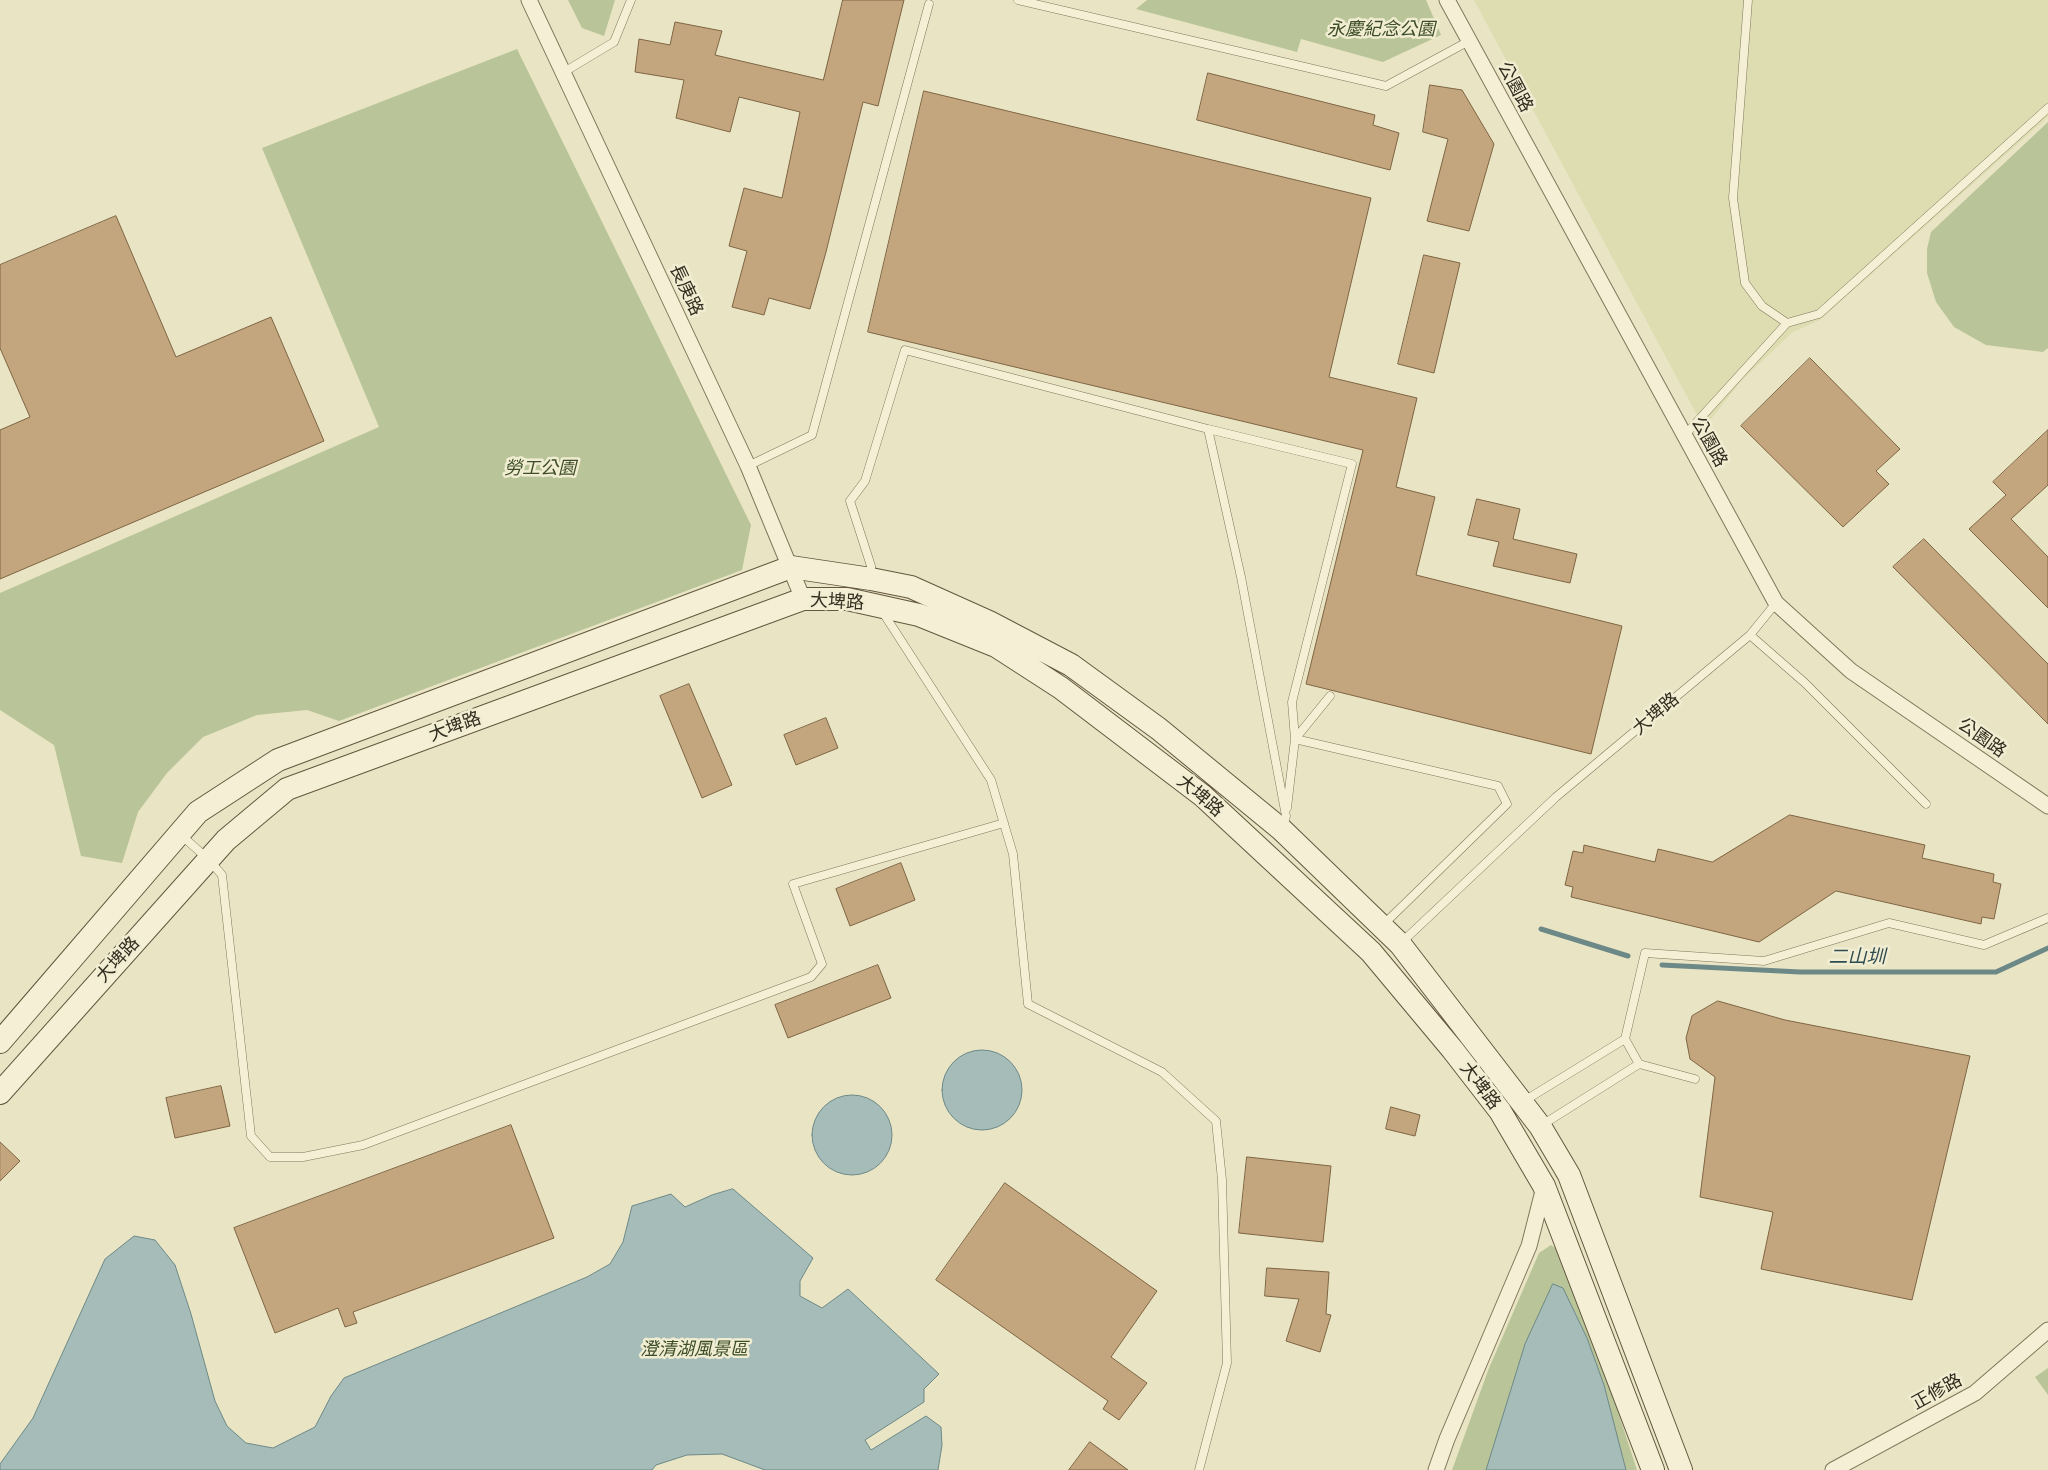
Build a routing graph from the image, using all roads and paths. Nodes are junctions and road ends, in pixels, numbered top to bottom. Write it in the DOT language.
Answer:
graph roads {
  1 [pos="529,0"];
  2 [pos="631,0"];
  3 [pos="1018,0"];
  4 [pos="1447,0"];
  5 [pos="1748,0"];
  6 [pos="929,4"];
  7 [pos="1469,41"];
  8 [pos="564,72"];
  9 [pos="2048,108"];
  10 [pos="1787,324"];
  11 [pos="1208,429"];
  12 [pos="1684,436"];
  13 [pos="748,466"];
  14 [pos="791,567"];
  15 [pos="871,579"];
  16 [pos="803,599"];
  17 [pos="1776,603"];
  18 [pos="878,605"];
  19 [pos="1750,635"];
  20 [pos="1330,696"];
  21 [pos="1295,739"];
  22 [pos="1926,804"];
  23 [pos="2048,806"];
  24 [pos="1004,823"];
  25 [pos="1284,823"];
  26 [pos="179,834"];
  27 [pos="208,859"];
  28 [pos="2048,918"];
  29 [pos="1382,927"];
  30 [pos="1400,944"];
  31 [pos="1625,1040"];
  32 [pos="0,1042"];
  33 [pos="1639,1064"];
  34 [pos="1695,1079"];
  35 [pos="0,1093"];
  36 [pos="1522,1102"];
  37 [pos="1540,1126"];
  38 [pos="1544,1186"];
  39 [pos="2048,1330"];
  40 [pos="1199,1470"];
  41 [pos="1436,1470"];
  42 [pos="1653,1470"];
  43 [pos="1681,1470"];
  44 [pos="1833,1470"];
  1 -- 8 [label="street, 長庚路"];
  2 -- 8 [label="lane"];
  3 -- 7 [label="lane"];
  4 -- 7 [label="street, 公園路"];
  5 -- 10 [label="lane"];
  6 -- 13 [label="lane"];
  7 -- 12 [label="street, 公園路"];
  8 -- 13 [label="street, 長庚路"];
  9 -- 10 [label="lane"];
  10 -- 12 [label="lane"];
  11 -- 15 [label="lane"];
  11 -- 21 [label="lane"];
  11 -- 25 [label="lane"];
  12 -- 17 [label="street, 公園路"];
  13 -- 14 [label="street, 長庚路"];
  14 -- 15 [label="main road, 大埤路"];
  14 -- 16 [label="street, 長庚路"];
  14 -- 26 [label="main road, 大埤路"];
  15 -- 25 [label="main road, 大埤路"];
  16 -- 18 [label="main road, 大埤路"];
  16 -- 27 [label="main road, 大埤路"];
  17 -- 19 [label="lane, 大埤路"];
  17 -- 23 [label="street, 公園路"];
  18 -- 24 [label="lane"];
  18 -- 38 [label="main road, 大埤路"];
  19 -- 22 [label="lane"];
  19 -- 30 [label="lane, 大埤路"];
  20 -- 21 [label="lane"];
  21 -- 25 [label="lane"];
  21 -- 29 [label="lane"];
  24 -- 27 [label="lane"];
  24 -- 40 [label="lane"];
  25 -- 29 [label="main road, 大埤路"];
  26 -- 27 [label="lane"];
  26 -- 32 [label="main road, 大埤路"];
  27 -- 35 [label="main road, 大埤路"];
  28 -- 31 [label="lane"];
  29 -- 30 [label="main road, 大埤路"];
  30 -- 36 [label="main road, 大埤路"];
  31 -- 33 [label="lane"];
  31 -- 36 [label="lane"];
  33 -- 34 [label="lane"];
  33 -- 37 [label="lane"];
  36 -- 37 [label="main road, 大埤路"];
  37 -- 43 [label="main road, 大埤路"];
  38 -- 41 [label="street"];
  38 -- 42 [label="main road, 大埤路"];
  39 -- 44 [label="street, 正修路"];
}
